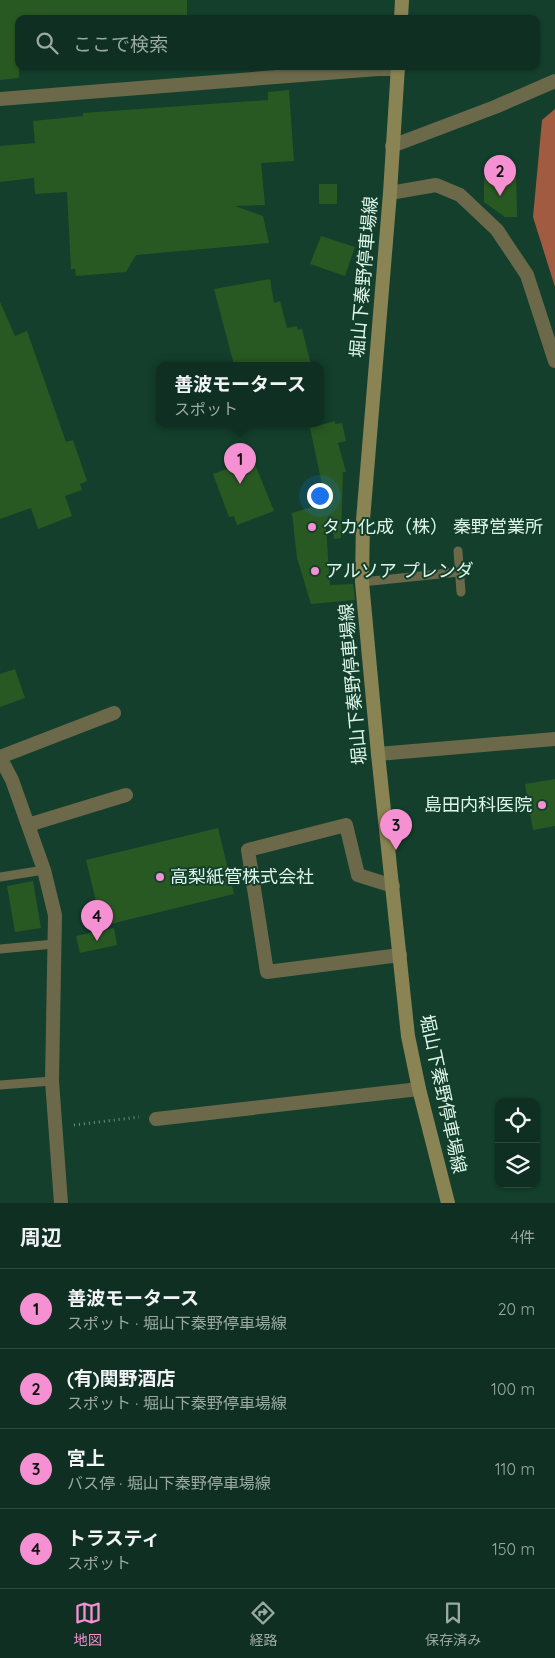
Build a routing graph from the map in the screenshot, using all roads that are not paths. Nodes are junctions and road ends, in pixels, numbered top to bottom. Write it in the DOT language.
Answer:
graph roads {
  1 [pos="402,0"];
  2 [pos="401,15"];
  3 [pos="356,70"];
  4 [pos="398,70"];
  5 [pos="555,81"];
  6 [pos="0,99"];
  7 [pos="392,146"];
  8 [pos="390,193"];
  9 [pos="555,361"];
  10 [pos="458,551"];
  11 [pos="459,572"];
  12 [pos="362,582"];
  13 [pos="461,592"];
  14 [pos="114,713"];
  15 [pos="555,738"];
  16 [pos="378,754"];
  17 [pos="126,795"];
  18 [pos="28,825"];
  19 [pos="44,870"];
  20 [pos="0,876"];
  21 [pos="392,886"];
  22 [pos="54,944"];
  23 [pos="0,949"];
  24 [pos="400,955"];
  25 [pos="52,1080"];
  26 [pos="0,1085"];
  27 [pos="419,1089"];
  28 [pos="151,1118"];
  29 [pos="61,1203"];
  30 [pos="448,1203"];
  1 -- 2 [label="main road"];
  3 -- 6 [label="street"];
  4 -- 7 [label="main road, 堀山下秦野停車場線"];
  5 -- 7 [label="street"];
  7 -- 8 [label="main road, 堀山下秦野停車場線"];
  8 -- 9 [label="street"];
  8 -- 12 [label="main road, 堀山下秦野停車場線"];
  10 -- 11 [label="lane"];
  11 -- 12 [label="lane"];
  11 -- 13 [label="lane"];
  12 -- 16 [label="main road, 堀山下秦野停車場線"];
  14 -- 18 [label="street"];
  15 -- 16 [label="street"];
  16 -- 21 [label="main road, 堀山下秦野停車場線"];
  17 -- 18 [label="street"];
  18 -- 19 [label="street"];
  19 -- 20 [label="lane"];
  19 -- 22 [label="street"];
  21 -- 24 [label="main road, 堀山下秦野停車場線"];
  21 -- 24 [label="street"];
  22 -- 23 [label="lane"];
  22 -- 25 [label="street"];
  24 -- 27 [label="main road, 堀山下秦野停車場線"];
  25 -- 26 [label="lane"];
  25 -- 29 [label="street"];
  27 -- 28 [label="street"];
  27 -- 30 [label="main road, 堀山下秦野停車場線"];
}
